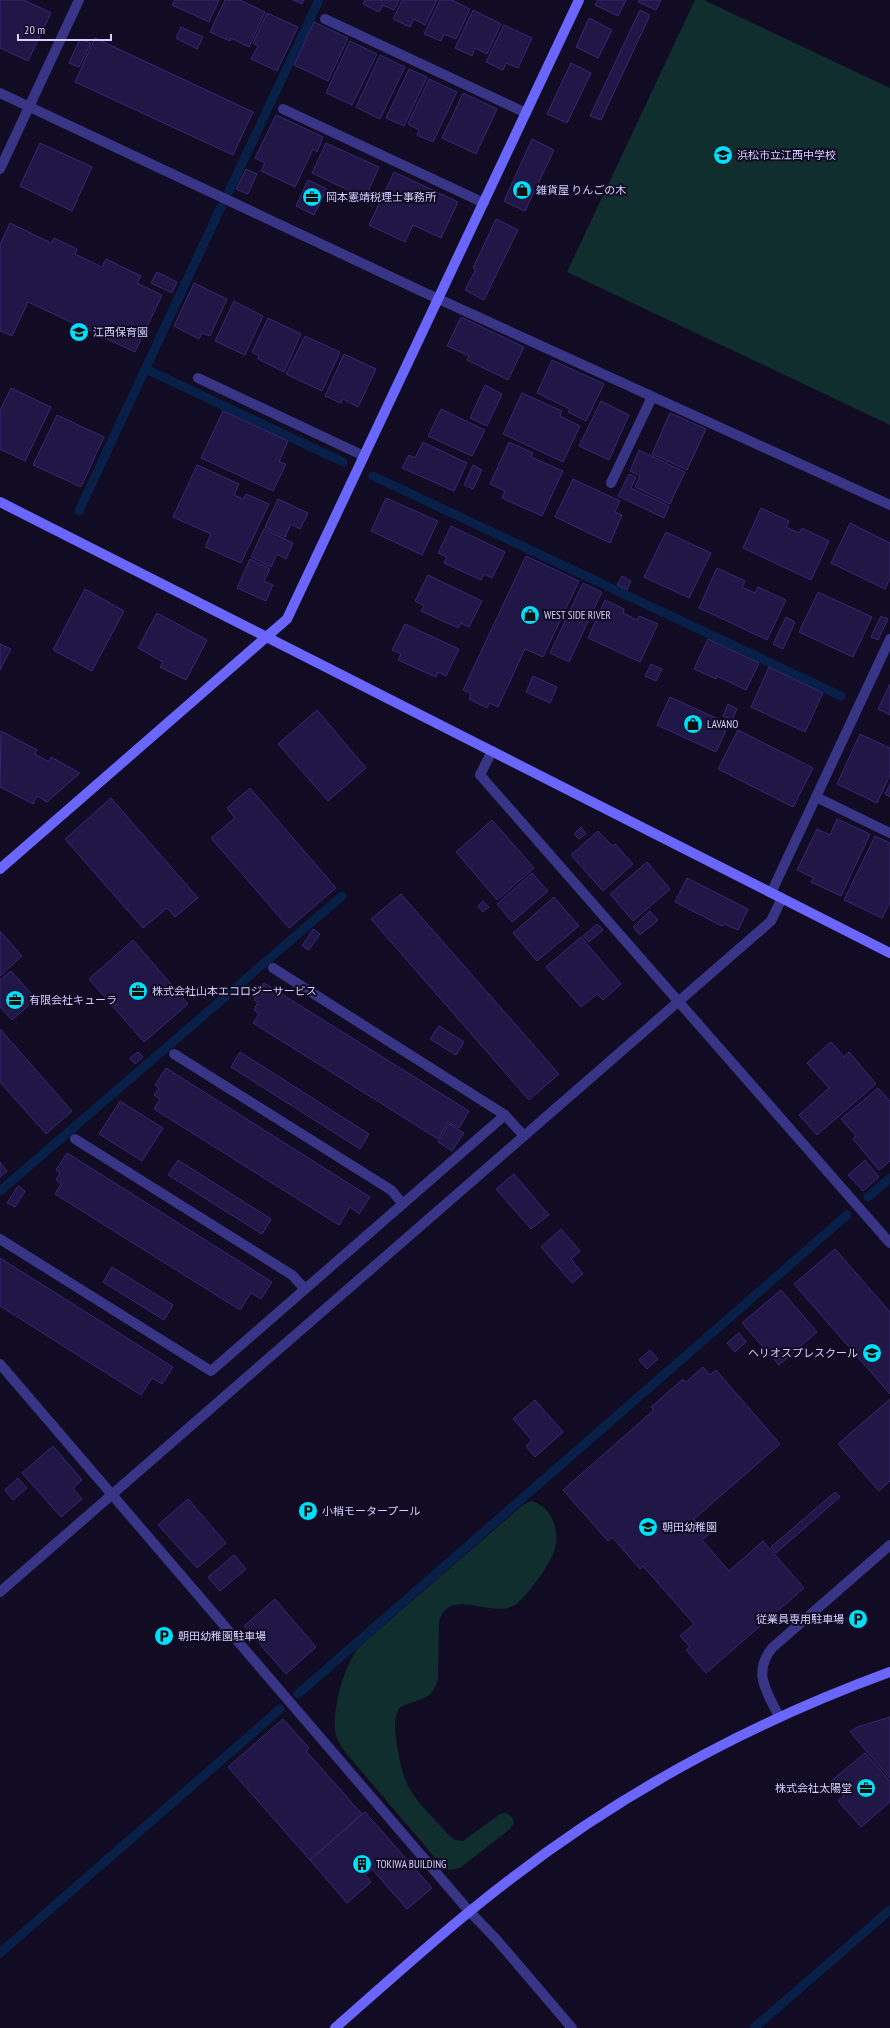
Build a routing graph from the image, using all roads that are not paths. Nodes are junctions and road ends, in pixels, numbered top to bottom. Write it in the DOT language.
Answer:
graph roads {
  1 [pos="79,0"];
  2 [pos="579,0"];
  3 [pos="325,19"];
  4 [pos="0,93"];
  5 [pos="29,107"];
  6 [pos="283,109"];
  7 [pos="526,113"];
  8 [pos="0,169"];
  9 [pos="484,203"];
  10 [pos="438,299"];
  11 [pos="198,378"];
  12 [pos="652,397"];
  13 [pos="364,456"];
  14 [pos="611,483"];
  15 [pos="0,502"];
  16 [pos="890,505"];
  17 [pos="267,637"];
  18 [pos="889,642"];
  19 [pos="492,751"];
  20 [pos="816,797"];
  21 [pos="890,833"];
  22 [pos="0,869"];
  23 [pos="771,893"];
  24 [pos="782,898"];
  25 [pos="890,953"];
  26 [pos="273,968"];
  27 [pos="678,1001"];
  28 [pos="174,1054"];
  29 [pos="505,1115"];
  30 [pos="524,1136"];
  31 [pos="75,1139"];
  32 [pos="403,1204"];
  33 [pos="0,1239"];
  34 [pos="890,1243"];
  35 [pos="305,1289"];
  36 [pos="0,1364"];
  37 [pos="112,1495"];
  38 [pos="890,1544"];
  39 [pos="0,1592"];
  40 [pos="890,1672"];
  41 [pos="779,1717"];
  42 [pos="469,1911"];
  43 [pos="335,2028"];
  44 [pos="572,2028"];
  1 -- 5 [label="street"];
  2 -- 7 [label="street"];
  3 -- 7 [label="street"];
  4 -- 5 [label="street"];
  5 -- 8 [label="street"];
  5 -- 10 [label="street"];
  6 -- 9 [label="street"];
  7 -- 9 [label="street"];
  9 -- 10 [label="street"];
  10 -- 12 [label="street"];
  10 -- 13 [label="street"];
  11 -- 13 [label="street"];
  12 -- 14 [label="street"];
  12 -- 16 [label="street"];
  13 -- 17 [label="street"];
  15 -- 17 [label="street"];
  17 -- 19 [label="street"];
  17 -- 22 [label="street"];
  18 -- 20 [label="street"];
  19 -- 23 [label="street"];
  19 -- 27 [label="street"];
  20 -- 21 [label="street"];
  20 -- 23 [label="street"];
  23 -- 24 [label="street"];
  24 -- 25 [label="street"];
  24 -- 27 [label="street"];
  26 -- 29 [label="street"];
  27 -- 30 [label="street"];
  27 -- 34 [label="street"];
  28 -- 32 [label="street"];
  29 -- 30 [label="street"];
  29 -- 32 [label="street"];
  30 -- 37 [label="street"];
  31 -- 35 [label="street"];
  32 -- 35 [label="street"];
  33 -- 35 [label="street"];
  36 -- 37 [label="street"];
  37 -- 39 [label="street"];
  37 -- 42 [label="street"];
  38 -- 41 [label="street"];
  40 -- 41 [label="street"];
  41 -- 42 [label="street"];
  42 -- 43 [label="street"];
  42 -- 44 [label="street"];
}
